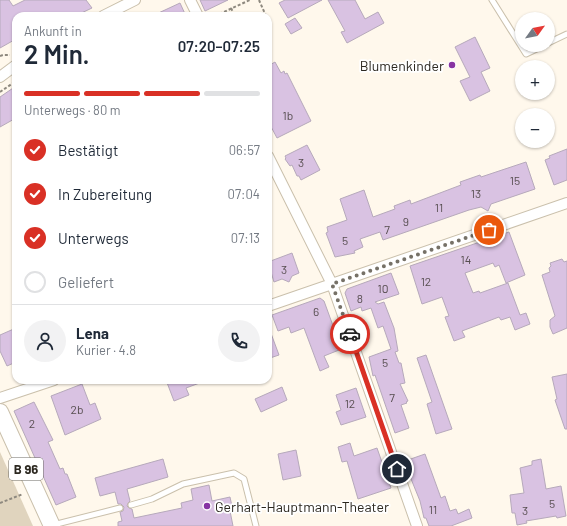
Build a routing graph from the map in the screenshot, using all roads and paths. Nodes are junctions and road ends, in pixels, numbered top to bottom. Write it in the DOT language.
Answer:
graph roads {
  1 [pos="135,0"];
  2 [pos="190,0"];
  3 [pos="250,0"];
  4 [pos="259,0"];
  5 [pos="492,0"];
  6 [pos="232,8"];
  7 [pos="111,12"];
  8 [pos="196,12"];
  9 [pos="224,12"];
  10 [pos="234,12"];
  11 [pos="264,12"];
  12 [pos="567,34"];
  13 [pos="515,37"];
  14 [pos="555,40"];
  15 [pos="12,68"];
  16 [pos="0,77"];
  17 [pos="272,164"];
  18 [pos="567,203"];
  19 [pos="332,284"];
  20 [pos="272,305"];
  21 [pos="42,384"];
  22 [pos="0,398"];
  23 [pos="0,412"];
  24 [pos="14,498"];
  25 [pos="0,503"];
  26 [pos="131,505"];
  27 [pos="120,508"];
  28 [pos="51,526"];
  29 [pos="256,526"];
  30 [pos="417,526"];
  1 -- 7 [label="street"];
  2 -- 8 [label="street"];
  3 -- 6 [label="path"];
  4 -- 11 [label="path"];
  5 -- 13 [label="lane"];
  6 -- 9 [label="path"];
  6 -- 10 [label="path"];
  12 -- 14 [label="lane"];
  15 -- 16 [label="street"];
  17 -- 19 [label="street"];
  18 -- 19 [label="street"];
  19 -- 20 [label="street"];
  19 -- 30 [label="street"];
  21 -- 22 [label="street"];
  23 -- 28 [label="main road, B 96"];
  24 -- 25 [label="path"];
  26 -- 29 [label="lane"];
  27 -- 28 [label="lane"];
}
